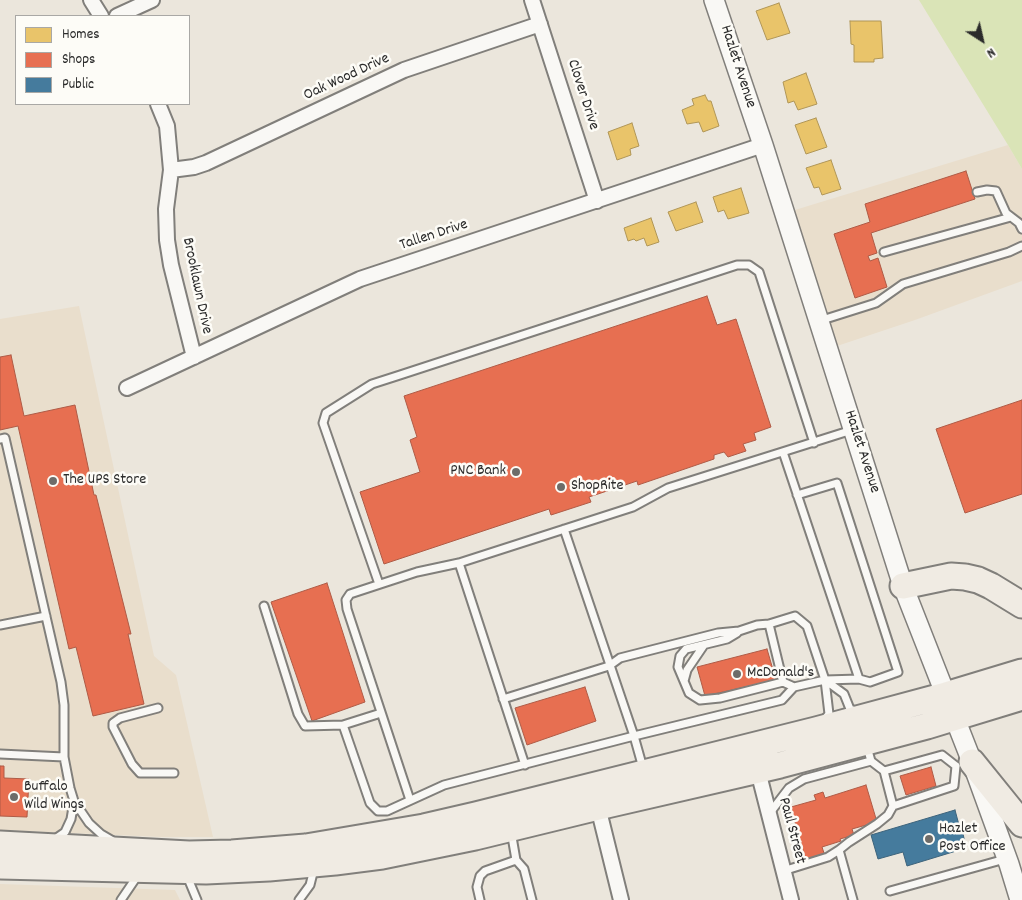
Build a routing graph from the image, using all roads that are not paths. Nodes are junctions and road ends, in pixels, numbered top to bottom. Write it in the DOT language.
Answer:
graph roads {
  1 [pos="91,0"];
  2 [pos="152,0"];
  3 [pos="532,0"];
  4 [pos="714,0"];
  5 [pos="100,15"];
  6 [pos="119,15"];
  7 [pos="540,24"];
  8 [pos="158,105"];
  9 [pos="763,145"];
  10 [pos="171,170"];
  11 [pos="977,192"];
  12 [pos="597,201"];
  13 [pos="1011,217"];
  14 [pos="1022,229"];
  15 [pos="1022,246"];
  16 [pos="884,252"];
  17 [pos="819,322"];
  18 [pos="194,357"];
  19 [pos="127,388"];
  20 [pos="853,429"];
  21 [pos="0,440"];
  22 [pos="814,442"];
  23 [pos="783,452"];
  24 [pos="797,495"];
  25 [pos="564,529"];
  26 [pos="459,564"];
  27 [pos="379,584"];
  28 [pos="903,586"];
  29 [pos="1022,605"];
  30 [pos="264,606"];
  31 [pos="46,616"];
  32 [pos="769,624"];
  33 [pos="0,625"];
  34 [pos="739,631"];
  35 [pos="704,645"];
  36 [pos="609,666"];
  37 [pos="1022,672"];
  38 [pos="859,679"];
  39 [pos="825,680"];
  40 [pos="684,681"];
  41 [pos="783,682"];
  42 [pos="794,688"];
  43 [pos="946,695"];
  44 [pos="503,699"];
  45 [pos="1019,699"];
  46 [pos="158,708"];
  47 [pos="380,713"];
  48 [pos="868,716"];
  49 [pos="954,718"];
  50 [pos="343,725"];
  51 [pos="816,730"];
  52 [pos="634,736"];
  53 [pos="868,752"];
  54 [pos="0,754"];
  55 [pos="64,757"];
  56 [pos="964,764"];
  57 [pos="525,765"];
  58 [pos="802,770"];
  59 [pos="758,771"];
  60 [pos="884,771"];
  61 [pos="174,773"];
  62 [pos="644,773"];
  63 [pos="410,800"];
  64 [pos="74,801"];
  65 [pos="598,806"];
  66 [pos="893,806"];
  67 [pos="769,814"];
  68 [pos="1022,824"];
  69 [pos="510,828"];
  70 [pos="35,846"];
  71 [pos="839,850"];
  72 [pos="1007,858"];
  73 [pos="516,860"];
  74 [pos="0,861"];
  75 [pos="144,861"];
  76 [pos="316,864"];
  77 [pos="185,871"];
  78 [pos="784,871"];
  79 [pos="890,891"];
  80 [pos="1020,898"];
  81 [pos="121,900"];
  82 [pos="197,900"];
  83 [pos="300,900"];
  84 [pos="480,900"];
  85 [pos="532,900"];
  86 [pos="621,900"];
  87 [pos="791,900"];
  88 [pos="853,900"];
  1 -- 5 [label="street"];
  2 -- 6 [label="street"];
  3 -- 7 [label="street, Clover Drive"];
  4 -- 9 [label="street, Hazlet Avenue"];
  7 -- 10 [label="street, Oak Wood Drive"];
  7 -- 12 [label="street, Clover Drive"];
  8 -- 10 [label="street, Brooklawn Drive"];
  9 -- 12 [label="street, Tallen Drive"];
  9 -- 17 [label="street, Hazlet Avenue"];
  10 -- 18 [label="street, Brooklawn Drive"];
  11 -- 13 [label="lane"];
  12 -- 18 [label="street, Tallen Drive"];
  13 -- 14 [label="lane"];
  13 -- 16 [label="lane"];
  15 -- 17 [label="lane"];
  17 -- 20 [label="street, Hazlet Avenue"];
  18 -- 19 [label="street, Tallen Drive"];
  20 -- 22 [label="lane"];
  20 -- 28 [label="street, Hazlet Avenue"];
  21 -- 31 [label="lane"];
  22 -- 23 [label="lane"];
  22 -- 27 [label="lane"];
  23 -- 24 [label="lane"];
  23 -- 25 [label="lane"];
  24 -- 38 [label="lane"];
  24 -- 38 [label="lane"];
  25 -- 26 [label="lane"];
  25 -- 36 [label="lane"];
  26 -- 27 [label="lane"];
  26 -- 44 [label="lane"];
  27 -- 47 [label="lane"];
  28 -- 29 [label="highway"];
  28 -- 43 [label="street, Hazlet Avenue"];
  30 -- 50 [label="lane"];
  31 -- 33 [label="lane"];
  31 -- 55 [label="lane"];
  32 -- 34 [label="lane"];
  32 -- 39 [label="lane"];
  32 -- 41 [label="lane"];
  34 -- 35 [label="lane"];
  34 -- 36 [label="lane"];
  35 -- 40 [label="lane"];
  35 -- 40 [label="lane"];
  36 -- 44 [label="lane"];
  36 -- 52 [label="lane"];
  37 -- 43 [label="highway"];
  38 -- 39 [label="lane"];
  39 -- 42 [label="lane"];
  39 -- 48 [label="lane"];
  39 -- 51 [label="lane"];
  40 -- 41 [label="lane"];
  41 -- 42 [label="lane"];
  42 -- 52 [label="lane"];
  43 -- 48 [label="highway"];
  43 -- 49 [label="street, Hazlet Avenue"];
  44 -- 57 [label="lane"];
  45 -- 49 [label="highway"];
  46 -- 61 [label="lane"];
  47 -- 50 [label="lane"];
  47 -- 63 [label="lane"];
  48 -- 51 [label="highway"];
  49 -- 53 [label="highway"];
  49 -- 56 [label="street, Hazlet Avenue"];
  50 -- 63 [label="lane"];
  51 -- 62 [label="highway"];
  52 -- 57 [label="lane"];
  52 -- 62 [label="lane"];
  53 -- 58 [label="highway"];
  53 -- 60 [label="lane"];
  54 -- 55 [label="lane"];
  55 -- 64 [label="lane"];
  56 -- 60 [label="lane"];
  56 -- 66 [label="lane"];
  56 -- 68 [label="highway"];
  56 -- 72 [label="street, Hazlet Avenue"];
  57 -- 63 [label="lane"];
  58 -- 59 [label="highway"];
  58 -- 67 [label="lane"];
  59 -- 65 [label="highway"];
  59 -- 67 [label="street, Paul Street"];
  60 -- 66 [label="lane"];
  62 -- 75 [label="highway"];
  64 -- 70 [label="lane"];
  64 -- 75 [label="lane"];
  65 -- 69 [label="highway"];
  65 -- 86 [label="street"];
  66 -- 71 [label="lane"];
  67 -- 78 [label="street, Paul Street"];
  69 -- 73 [label="lane"];
  69 -- 76 [label="highway"];
  70 -- 74 [label="highway"];
  70 -- 75 [label="highway"];
  71 -- 78 [label="lane"];
  71 -- 88 [label="lane"];
  72 -- 79 [label="lane"];
  72 -- 80 [label="street, Hazlet Avenue"];
  73 -- 84 [label="lane"];
  73 -- 85 [label="lane"];
  74 -- 75 [label="highway"];
  75 -- 77 [label="highway"];
  75 -- 81 [label="lane"];
  76 -- 77 [label="highway"];
  76 -- 83 [label="lane"];
  77 -- 82 [label="lane"];
  78 -- 87 [label="street, Paul Street"];
}
